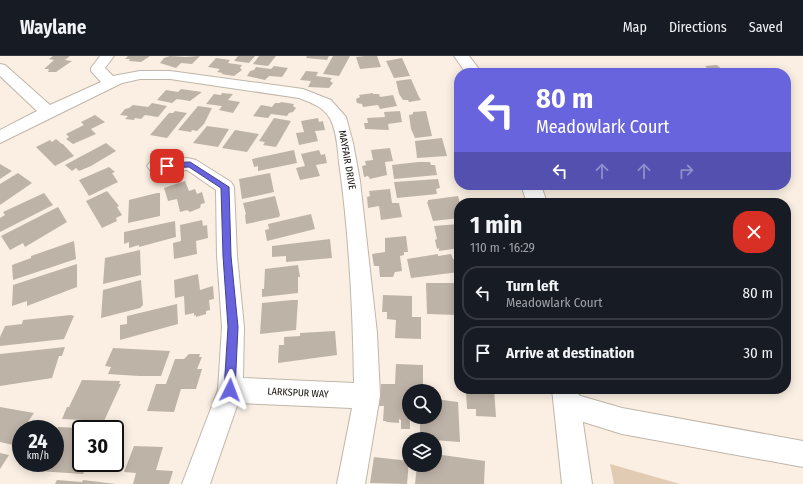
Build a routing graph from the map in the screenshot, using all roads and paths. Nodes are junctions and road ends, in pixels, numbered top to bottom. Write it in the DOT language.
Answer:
graph roads {
  1 [pos="107,56"];
  2 [pos="461,56"];
  3 [pos="0,68"];
  4 [pos="470,68"];
  5 [pos="112,83"];
  6 [pos="48,112"];
  7 [pos="0,137"];
  8 [pos="156,166"];
  9 [pos="230,390"];
  10 [pos="366,396"];
  11 [pos="566,397"];
  12 [pos="803,454"];
  13 [pos="196,484"];
  14 [pos="351,484"];
  15 [pos="577,484"];
  1 -- 5 [label="street"];
  2 -- 4 [label="main road"];
  3 -- 6 [label="street"];
  5 -- 6 [label="street, MAYFAIR DRIVE"];
  5 -- 10 [label="street, MAYFAIR DRIVE"];
  6 -- 7 [label="street, MAYFAIR DRIVE"];
  8 -- 9 [label="street"];
  9 -- 10 [label="street, LARKSPUR WAY"];
  9 -- 13 [label="street"];
  10 -- 14 [label="street, MAYFAIR DRIVE"];
  11 -- 12 [label="street"];
  11 -- 15 [label="main road"];
}
